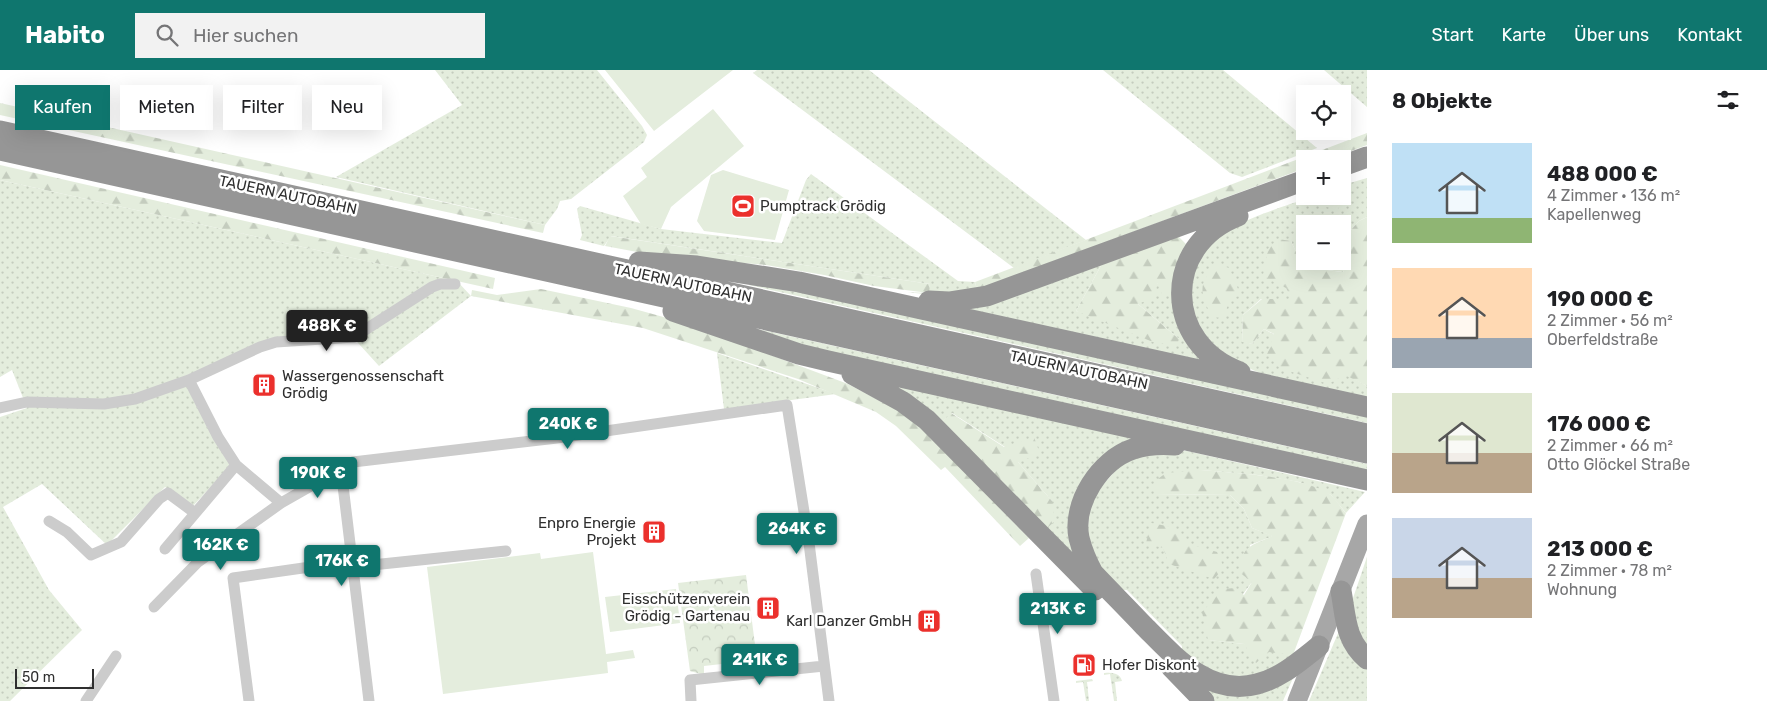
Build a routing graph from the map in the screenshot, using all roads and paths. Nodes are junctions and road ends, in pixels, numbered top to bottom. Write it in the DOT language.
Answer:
graph roads {
  1 [pos="0,131"];
  2 [pos="0,150"];
  3 [pos="1367,158"];
  4 [pos="1351,163"];
  5 [pos="1367,170"];
  6 [pos="1351,174"];
  7 [pos="1296,183"];
  8 [pos="1296,194"];
  9 [pos="598,264"];
  10 [pos="554,272"];
  11 [pos="455,284"];
  12 [pos="898,303"];
  13 [pos="828,361"];
  14 [pos="189,380"];
  15 [pos="1282,388"];
  16 [pos="1367,407"];
  17 [pos="0,408"];
  18 [pos="1367,434"];
  19 [pos="1219,448"];
  20 [pos="1367,453"];
  21 [pos="236,465"];
  22 [pos="341,469"];
  23 [pos="1367,480"];
  24 [pos="281,503"];
  25 [pos="195,513"];
  26 [pos="49,522"];
  27 [pos="1367,524"];
  28 [pos="165,549"];
  29 [pos="506,551"];
  30 [pos="353,564"];
  31 [pos="1036,574"];
  32 [pos="1342,591"];
  33 [pos="154,607"];
  34 [pos="1319,646"];
  35 [pos="116,656"];
  36 [pos="1367,659"];
  37 [pos="824,666"];
  38 [pos="86,701"];
  39 [pos="249,701"];
  40 [pos="369,701"];
  41 [pos="691,701"];
  42 [pos="829,701"];
  43 [pos="1054,701"];
  44 [pos="1204,701"];
  45 [pos="1297,701"];
  1 -- 9 [label="highway, TAUERN AUTOBAHN"];
  2 -- 10 [label="highway, TAUERN AUTOBAHN"];
  3 -- 4 [label="highway"];
  5 -- 6 [label="highway"];
  7 -- 12 [label="highway"];
  8 -- 15 [label="highway"];
  9 -- 12 [label="highway"];
  9 -- 18 [label="highway, TAUERN AUTOBAHN"];
  10 -- 13 [label="highway"];
  10 -- 20 [label="highway, TAUERN AUTOBAHN"];
  11 -- 14 [label="street"];
  12 -- 15 [label="highway"];
  13 -- 19 [label="highway"];
  13 -- 44 [label="highway"];
  14 -- 17 [label="street"];
  14 -- 21 [label="street"];
  15 -- 16 [label="highway"];
  19 -- 23 [label="highway"];
  19 -- 34 [label="highway"];
  21 -- 24 [label="street"];
  21 -- 25 [label="street"];
  22 -- 24 [label="street"];
  22 -- 30 [label="street"];
  22 -- 37 [label="street"];
  24 -- 33 [label="street"];
  25 -- 26 [label="street"];
  25 -- 28 [label="street"];
  27 -- 32 [label="main road"];
  29 -- 30 [label="street"];
  30 -- 39 [label="street"];
  30 -- 40 [label="street"];
  31 -- 43 [label="street"];
  32 -- 34 [label="main road"];
  32 -- 36 [label="highway"];
  34 -- 45 [label="main road"];
  35 -- 38 [label="street"];
  37 -- 41 [label="street"];
  37 -- 42 [label="street"];
}
